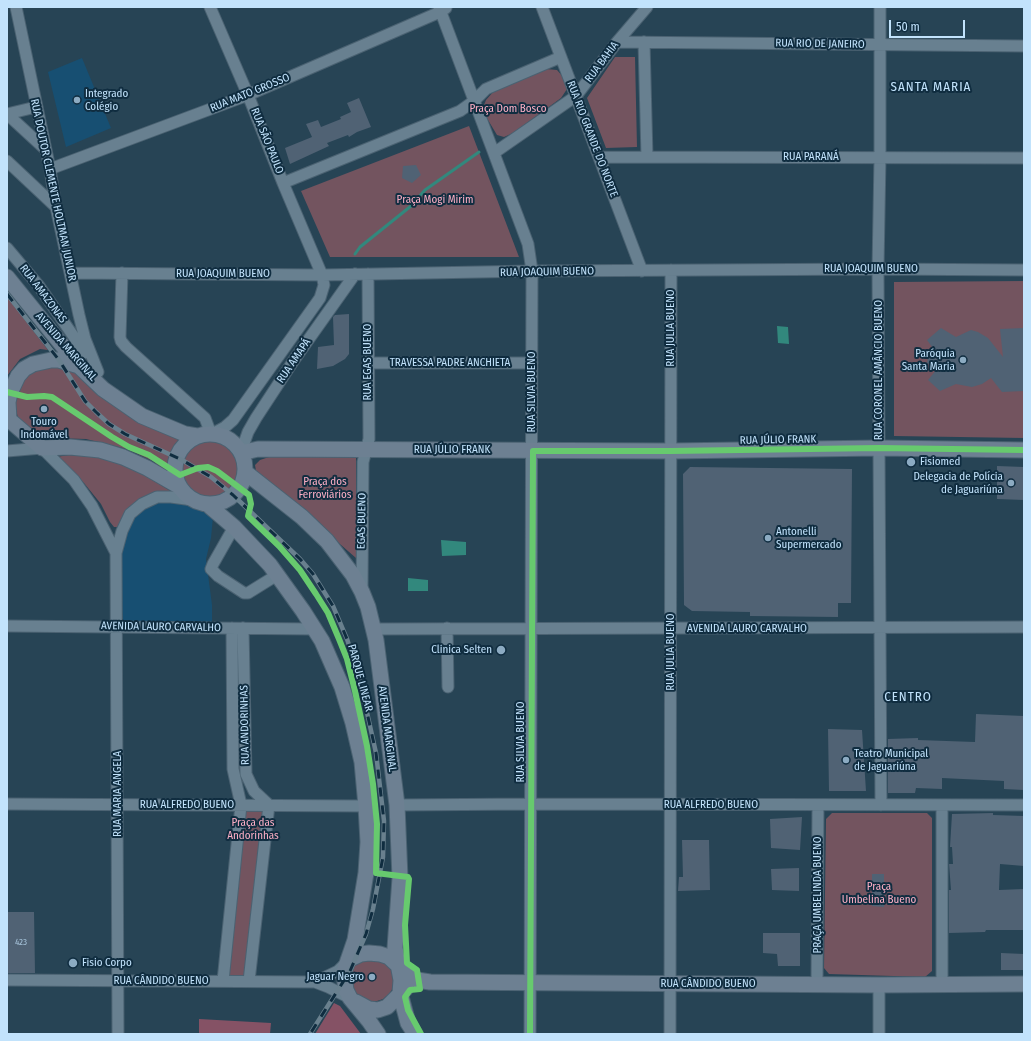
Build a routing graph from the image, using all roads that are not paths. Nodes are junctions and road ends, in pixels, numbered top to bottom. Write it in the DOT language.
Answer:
graph roads {
  1 [pos="16,7"];
  2 [pos="210,7"];
  3 [pos="542,7"];
  4 [pos="647,7"];
  5 [pos="880,7"];
  6 [pos="442,9"];
  7 [pos="617,42"];
  8 [pos="644,42"];
  9 [pos="880,45"];
  10 [pos="1024,46"];
  11 [pos="561,57"];
  12 [pos="248,95"];
  13 [pos="576,96"];
  14 [pos="474,101"];
  15 [pos="36,107"];
  16 [pos="7,114"];
  17 [pos="45,149"];
  18 [pos="494,153"];
  19 [pos="599,157"];
  20 [pos="647,157"];
  21 [pos="880,157"];
  22 [pos="1024,158"];
  23 [pos="7,161"];
  24 [pos="50,169"];
  25 [pos="283,183"];
  26 [pos="56,207"];
  27 [pos="7,248"];
  28 [pos="878,269"];
  29 [pos="671,270"];
  30 [pos="1024,270"];
  31 [pos="642,271"];
  32 [pos="532,272"];
  33 [pos="71,273"];
  34 [pos="122,273"];
  35 [pos="355,274"];
  36 [pos="368,274"];
  37 [pos="322,275"];
  38 [pos="7,277"];
  39 [pos="368,363"];
  40 [pos="532,363"];
  41 [pos="79,366"];
  42 [pos="98,372"];
  43 [pos="119,401"];
  44 [pos="8,420"];
  45 [pos="207,434"];
  46 [pos="42,448"];
  47 [pos="879,448"];
  48 [pos="366,450"];
  49 [pos="1024,450"];
  50 [pos="7,451"];
  51 [pos="532,451"];
  52 [pos="671,451"];
  53 [pos="241,452"];
  54 [pos="245,472"];
  55 [pos="180,487"];
  56 [pos="200,502"];
  57 [pos="234,527"];
  58 [pos="116,553"];
  59 [pos="277,575"];
  60 [pos="362,592"];
  61 [pos="7,626"];
  62 [pos="117,626"];
  63 [pos="238,628"];
  64 [pos="447,628"];
  65 [pos="532,628"];
  66 [pos="880,628"];
  67 [pos="1024,628"];
  68 [pos="314,629"];
  69 [pos="374,629"];
  70 [pos="671,629"];
  71 [pos="448,687"];
  72 [pos="7,804"];
  73 [pos="118,804"];
  74 [pos="531,804"];
  75 [pos="241,805"];
  76 [pos="269,805"];
  77 [pos="397,805"];
  78 [pos="671,805"];
  79 [pos="818,805"];
  80 [pos="881,805"];
  81 [pos="942,805"];
  82 [pos="1024,805"];
  83 [pos="366,806"];
  84 [pos="348,960"];
  85 [pos="397,964"];
  86 [pos="7,980"];
  87 [pos="118,980"];
  88 [pos="222,981"];
  89 [pos="250,981"];
  90 [pos="315,982"];
  91 [pos="430,982"];
  92 [pos="530,982"];
  93 [pos="670,983"];
  94 [pos="817,984"];
  95 [pos="942,984"];
  96 [pos="1024,984"];
  97 [pos="879,985"];
  98 [pos="400,993"];
  99 [pos="350,998"];
  100 [pos="118,1034"];
  101 [pos="378,1034"];
  102 [pos="415,1034"];
  103 [pos="530,1034"];
  104 [pos="670,1034"];
  105 [pos="879,1034"];
  1 -- 15 [label="street, RUA DOUTOR CLEMENTE HOLTMAN JUNIOR"];
  2 -- 12 [label="street, RUA SÃO PAULO"];
  3 -- 11 [label="street, RUA RIO GRANDE DO NORTE"];
  4 -- 7 [label="street, RUA BAHIA"];
  5 -- 9 [label="street, RUA CORONEL AMÂNCIO BUENO"];
  6 -- 12 [label="street, RUA MATO GROSSO"];
  6 -- 14 [label="street, RUA SILVIA BUENO"];
  7 -- 8 [label="street, RUA RIO DE JANEIRO"];
  7 -- 13 [label="street, RUA BAHIA"];
  8 -- 9 [label="street, RUA RIO DE JANEIRO"];
  8 -- 20 [label="street"];
  9 -- 10 [label="street, RUA RIO DE JANEIRO"];
  9 -- 21 [label="street, RUA CORONEL AMÂNCIO BUENO"];
  11 -- 13 [label="street, RUA RIO GRANDE DO NORTE"];
  11 -- 14 [label="street"];
  12 -- 24 [label="street, RUA MATO GROSSO"];
  12 -- 25 [label="street, RUA SÃO PAULO"];
  13 -- 18 [label="street, RUA BAHIA"];
  13 -- 19 [label="street, RUA RIO GRANDE DO NORTE"];
  14 -- 18 [label="street, RUA SILVIA BUENO"];
  14 -- 25 [label="street"];
  15 -- 16 [label="street"];
  15 -- 17 [label="street, RUA DOUTOR CLEMENTE HOLTMAN JUNIOR"];
  16 -- 17 [label="street"];
  17 -- 24 [label="street, RUA DOUTOR CLEMENTE HOLTMAN JUNIOR"];
  18 -- 32 [label="street, RUA SILVIA BUENO"];
  19 -- 20 [label="street, RUA PARANÁ"];
  19 -- 31 [label="street, RUA RIO GRANDE DO NORTE"];
  20 -- 21 [label="street, RUA PARANÁ"];
  21 -- 22 [label="street, RUA PARANÁ"];
  21 -- 28 [label="street, RUA CORONEL AMÂNCIO BUENO"];
  23 -- 26 [label="street"];
  24 -- 26 [label="street, RUA DOUTOR CLEMENTE HOLTMAN JUNIOR"];
  25 -- 37 [label="street, RUA SÃO PAULO"];
  26 -- 33 [label="street, RUA DOUTOR CLEMENTE HOLTMAN JUNIOR"];
  27 -- 42 [label="street, RUA AMAZONAS"];
  28 -- 29 [label="street, RUA JOAQUIM BUENO"];
  28 -- 30 [label="street, RUA JOAQUIM BUENO"];
  28 -- 47 [label="street, RUA CORONEL AMÂNCIO BUENO"];
  29 -- 31 [label="street, RUA JOAQUIM BUENO"];
  29 -- 52 [label="street, RUA JULIA BUENO"];
  31 -- 32 [label="street, RUA JOAQUIM BUENO"];
  32 -- 36 [label="street, RUA JOAQUIM BUENO"];
  32 -- 40 [label="street, RUA SILVIA BUENO"];
  33 -- 34 [label="street, RUA JOAQUIM BUENO"];
  33 -- 42 [label="street, RUA DOUTOR CLEMENTE HOLTMAN JUNIOR"];
  34 -- 37 [label="street, RUA JOAQUIM BUENO"];
  34 -- 45 [label="street"];
  35 -- 36 [label="street, RUA JOAQUIM BUENO"];
  35 -- 37 [label="street, RUA JOAQUIM BUENO"];
  35 -- 53 [label="street, RUA AMAPÁ"];
  36 -- 39 [label="street, RUA EGAS BUENO"];
  37 -- 45 [label="street, RUA AMAPÁ"];
  38 -- 41 [label="main road, AVENIDA MARGINAL"];
  39 -- 40 [label="street, TRAVESSA PADRE ANCHIETA"];
  39 -- 48 [label="street, RUA EGAS BUENO"];
  40 -- 51 [label="street, RUA SILVIA BUENO"];
  41 -- 43 [label="main road, AVENIDA MARGINAL"];
  41 -- 44 [label="main road"];
  42 -- 43 [label="street, RUA AMAZONAS"];
  43 -- 45 [label="main road, AVENIDA MARGINAL"];
  44 -- 46 [label="main road"];
  45 -- 53 [label="main road"];
  45 -- 55 [label="main road"];
  46 -- 50 [label="street"];
  46 -- 55 [label="main road"];
  46 -- 58 [label="street, RUA MARIA ANGELA"];
  47 -- 49 [label="main road, RUA JÚLIO FRANK"];
  47 -- 52 [label="main road, RUA JÚLIO FRANK"];
  47 -- 66 [label="street, RUA CORONEL AMÂNCIO BUENO"];
  48 -- 51 [label="main road, RUA JÚLIO FRANK"];
  48 -- 53 [label="main road, RUA JÚLIO FRANK"];
  48 -- 60 [label="street, EGAS BUENO"];
  51 -- 52 [label="main road, RUA JÚLIO FRANK"];
  51 -- 65 [label="street, RUA SILVIA BUENO"];
  52 -- 70 [label="street, RUA JULIA BUENO"];
  53 -- 54 [label="main road"];
  54 -- 56 [label="main road"];
  54 -- 60 [label="main road, AVENIDA MARGINAL"];
  55 -- 56 [label="main road"];
  56 -- 57 [label="main road"];
  56 -- 58 [label="street, RUA MARIA ANGELA"];
  57 -- 59 [label="main road"];
  57 -- 59 [label="street"];
  58 -- 62 [label="street, RUA MARIA ANGELA"];
  59 -- 68 [label="main road"];
  60 -- 69 [label="main road, AVENIDA MARGINAL"];
  61 -- 62 [label="street, AVENIDA LAURO CARVALHO"];
  62 -- 63 [label="street, AVENIDA LAURO CARVALHO"];
  62 -- 73 [label="street, RUA MARIA ANGELA"];
  63 -- 68 [label="street, AVENIDA LAURO CARVALHO"];
  63 -- 75 [label="street, RUA ANDORINHAS"];
  63 -- 76 [label="street, RUA ANDORINHAS"];
  64 -- 65 [label="street, AVENIDA LAURO CARVALHO"];
  64 -- 69 [label="street, AVENIDA LAURO CARVALHO"];
  64 -- 71 [label="street"];
  65 -- 70 [label="street, AVENIDA LAURO CARVALHO"];
  65 -- 74 [label="street, RUA SILVIA BUENO"];
  66 -- 67 [label="street, AVENIDA LAURO CARVALHO"];
  66 -- 70 [label="street, AVENIDA LAURO CARVALHO"];
  66 -- 80 [label="street, RUA CORONEL AMÂNCIO BUENO"];
  68 -- 83 [label="main road"];
  69 -- 77 [label="main road, AVENIDA MARGINAL"];
  70 -- 78 [label="street, RUA JULIA BUENO"];
  72 -- 73 [label="street, RUA ALFREDO BUENO"];
  73 -- 75 [label="street, RUA ALFREDO BUENO"];
  73 -- 87 [label="street, RUA MARIA ANGELA"];
  74 -- 77 [label="street, RUA ALFREDO BUENO"];
  74 -- 78 [label="street, RUA ALFREDO BUENO"];
  74 -- 92 [label="street, RUA SILVIA BUENO"];
  75 -- 76 [label="street, RUA ALFREDO BUENO"];
  75 -- 88 [label="street, RUA ANDORINHAS"];
  76 -- 83 [label="street, RUA ALFREDO BUENO"];
  76 -- 89 [label="street"];
  77 -- 85 [label="main road, AVENIDA MARGINAL"];
  78 -- 79 [label="street, RUA ALFREDO BUENO"];
  78 -- 93 [label="street, RUA JULIA BUENO"];
  79 -- 80 [label="street, RUA ALFREDO BUENO"];
  79 -- 94 [label="street, PRAÇA UMBELINDA BUENO"];
  80 -- 81 [label="street, RUA ALFREDO BUENO"];
  81 -- 82 [label="street, RUA ALFREDO BUENO"];
  81 -- 95 [label="street"];
  83 -- 84 [label="main road"];
  84 -- 85 [label="main road"];
  84 -- 90 [label="street, RUA CÂNDIDO BUENO"];
  84 -- 99 [label="main road"];
  85 -- 91 [label="main road, RUA CÂNDIDO BUENO"];
  85 -- 98 [label="main road, AVENIDA MARGINAL"];
  86 -- 87 [label="street, RUA CÂNDIDO BUENO"];
  87 -- 88 [label="street, RUA CÂNDIDO BUENO"];
  87 -- 100 [label="street, RUA MARIA ANGELA"];
  88 -- 89 [label="street, RUA CÂNDIDO BUENO"];
  89 -- 90 [label="street, RUA CÂNDIDO BUENO"];
  90 -- 99 [label="street, RUA CÂNDIDO BUENO"];
  91 -- 92 [label="main road, RUA CÂNDIDO BUENO"];
  91 -- 98 [label="main road"];
  92 -- 93 [label="main road, RUA CÂNDIDO BUENO"];
  92 -- 103 [label="street, RUA SILVIA BUENO"];
  93 -- 94 [label="main road, RUA CÂNDIDO BUENO"];
  93 -- 104 [label="street, RUA JULIA BUENO"];
  94 -- 97 [label="main road, RUA CÂNDIDO BUENO"];
  95 -- 96 [label="main road, RUA CÂNDIDO BUENO"];
  95 -- 97 [label="main road, RUA CÂNDIDO BUENO"];
  97 -- 105 [label="street"];
  98 -- 99 [label="main road"];
  98 -- 102 [label="main road, AVENIDA MARGINAL"];
  99 -- 101 [label="main road"];
}
